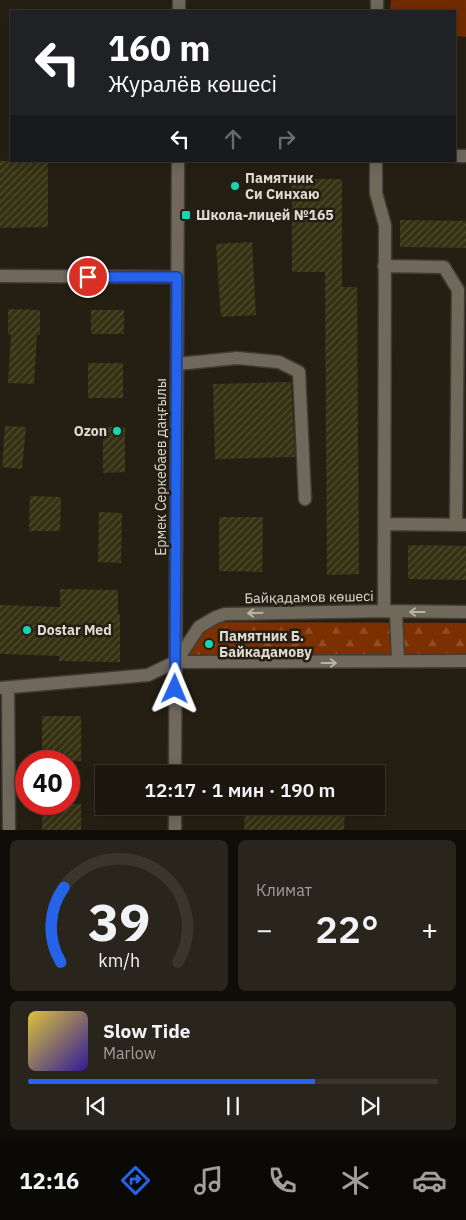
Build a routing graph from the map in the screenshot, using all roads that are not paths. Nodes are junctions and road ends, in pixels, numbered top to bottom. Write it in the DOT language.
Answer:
graph roads {
  1 [pos="178,162"];
  2 [pos="376,162"];
  3 [pos="384,266"];
  4 [pos="0,276"];
  5 [pos="177,277"];
  6 [pos="177,364"];
  7 [pos="305,499"];
  8 [pos="384,524"];
  9 [pos="461,524"];
  10 [pos="390,611"];
  11 [pos="466,612"];
  12 [pos="398,661"];
  13 [pos="466,661"];
  14 [pos="175,662"];
  15 [pos="4,688"];
  16 [pos="175,765"];
  17 [pos="175,815"];
  18 [pos="9,830"];
  19 [pos="174,830"];
  1 -- 5 [label="street, Ермек Серкебаев даңғылы"];
  2 -- 3 [label="street"];
  3 -- 8 [label="street"];
  3 -- 9 [label="street"];
  4 -- 5 [label="street"];
  5 -- 6 [label="street, Ермек Серкебаев даңғылы"];
  6 -- 7 [label="street"];
  6 -- 14 [label="street, Ермек Серкебаев даңғылы"];
  8 -- 9 [label="street"];
  8 -- 10 [label="street"];
  11 -- 10 [label="street, Байқадамов көшесі, one-way"];
  10 -- 12 [label="street"];
  10 -- 14 [label="street, Байқадамов көшесі, one-way"];
  12 -- 13 [label="street, Байқадамов көшесі"];
  14 -- 12 [label="street, Байқадамов көшесі, one-way"];
  14 -- 15 [label="street, Байқадамов көшесі"];
  14 -- 16 [label="street, Ермек Серкебаев даңғылы"];
  15 -- 18 [label="street"];
  17 -- 19 [label="street"];
}
